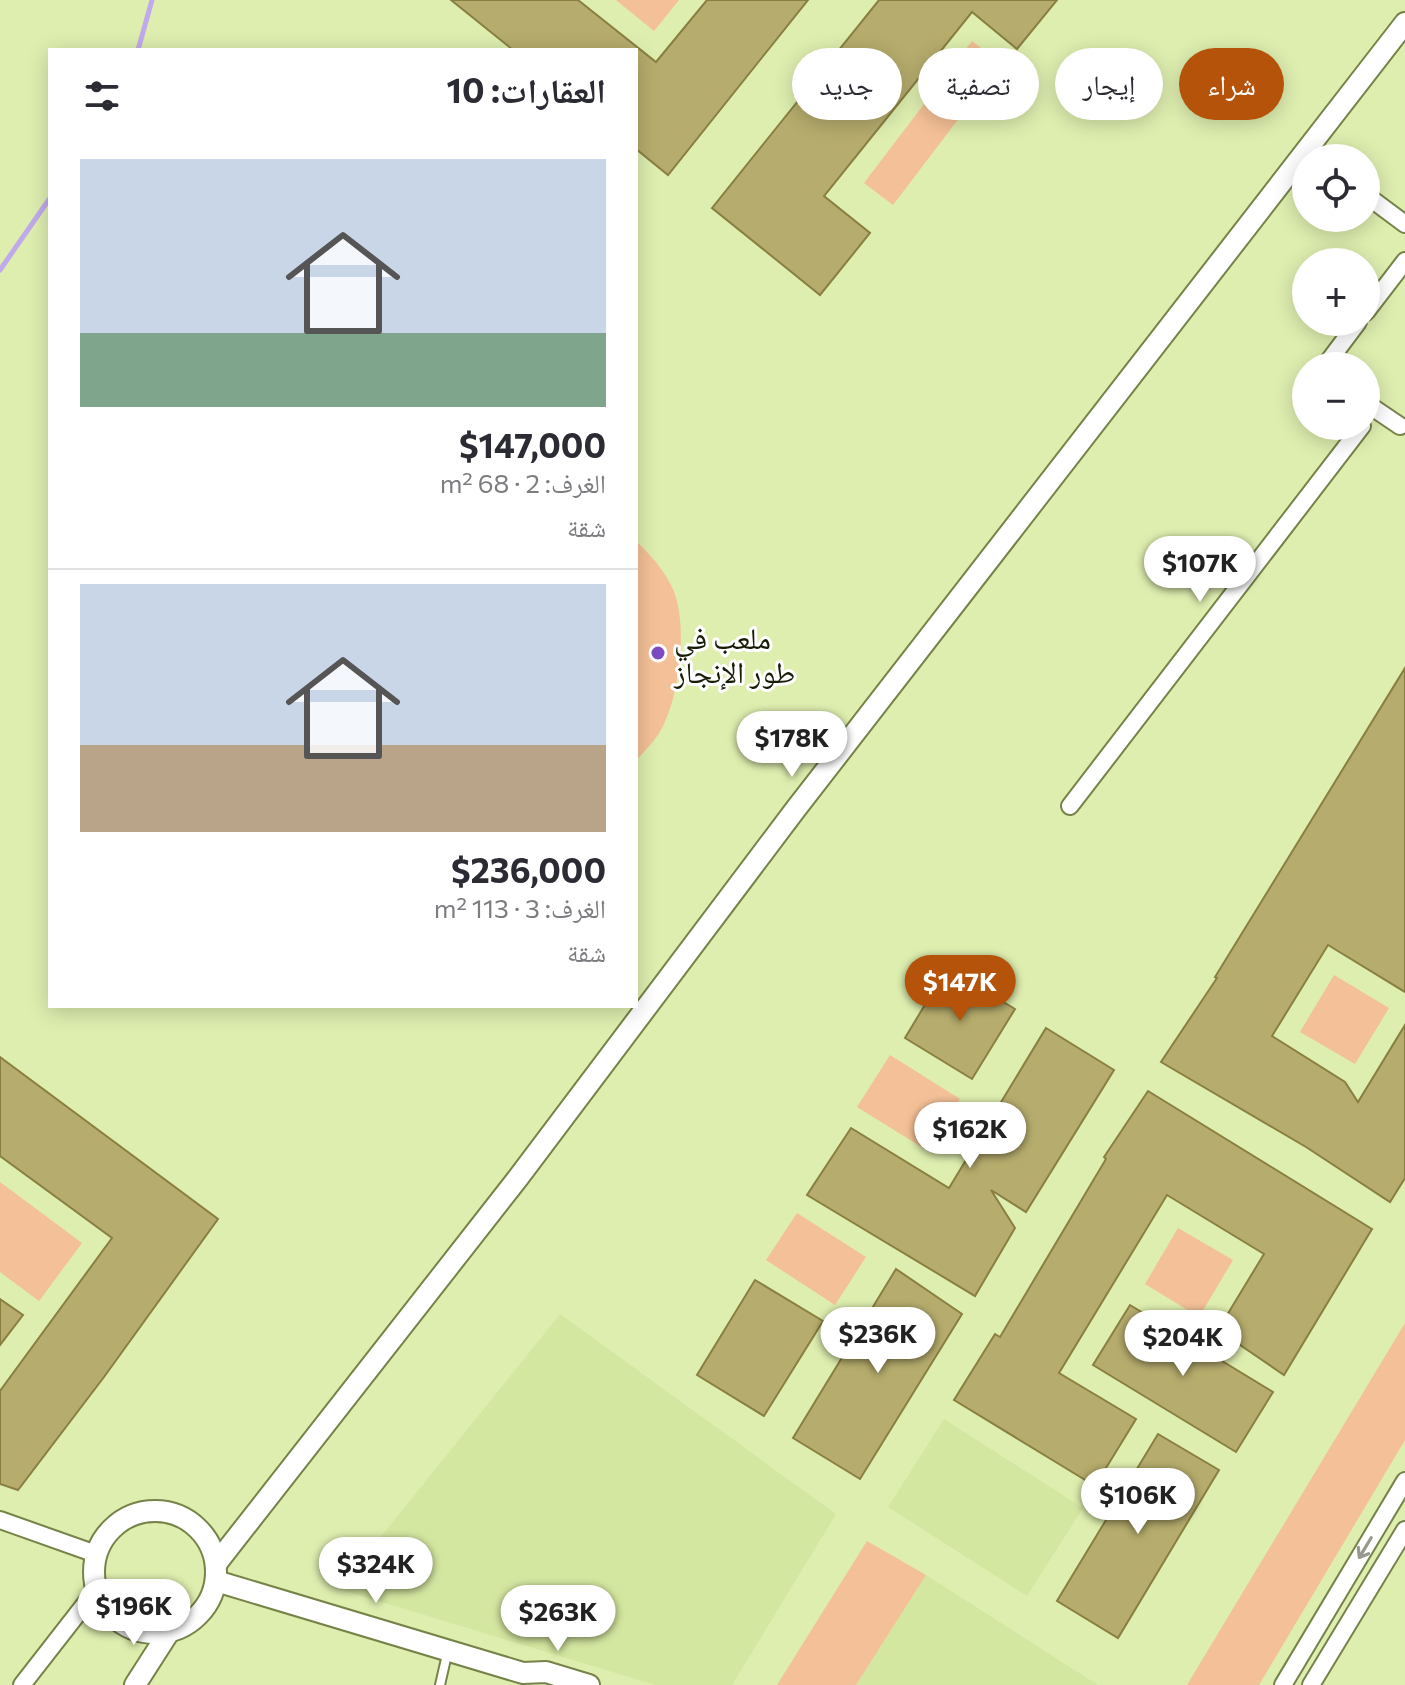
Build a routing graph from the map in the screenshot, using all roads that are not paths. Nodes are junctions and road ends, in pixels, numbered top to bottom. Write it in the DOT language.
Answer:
graph roads {
  1 [pos="1405,23"];
  2 [pos="1318,144"];
  3 [pos="1292,178"];
  4 [pos="1380,205"];
  5 [pos="1405,224"];
  6 [pos="1404,265"];
  7 [pos="1380,293"];
  8 [pos="1380,416"];
  9 [pos="1400,426"];
  10 [pos="1351,440"];
  11 [pos="1070,806"];
  12 [pos="1405,1481"];
  13 [pos="0,1520"];
  14 [pos="1405,1530"];
  15 [pos="96,1554"];
  16 [pos="216,1573"];
  17 [pos="96,1590"];
  18 [pos="169,1632"];
  19 [pos="448,1650"];
  20 [pos="529,1679"];
  21 [pos="22,1685"];
  22 [pos="135,1685"];
  23 [pos="440,1685"];
  24 [pos="589,1685"];
  25 [pos="1283,1685"];
  26 [pos="1311,1685"];
  1 -- 2 [label="street"];
  3 -- 16 [label="street"];
  4 -- 5 [label="street"];
  6 -- 7 [label="street"];
  8 -- 9 [label="street"];
  10 -- 11 [label="street"];
  12 -- 25 [label="street, one-way"];
  13 -- 15 [label="street"];
  14 -- 26 [label="street"];
  15 -- 16 [label="street"];
  15 -- 17 [label="street"];
  16 -- 18 [label="street"];
  16 -- 19 [label="street"];
  17 -- 18 [label="street"];
  17 -- 21 [label="street"];
  18 -- 22 [label="street"];
  19 -- 20 [label="street"];
  19 -- 23 [label="lane"];
  20 -- 24 [label="street"];
}
